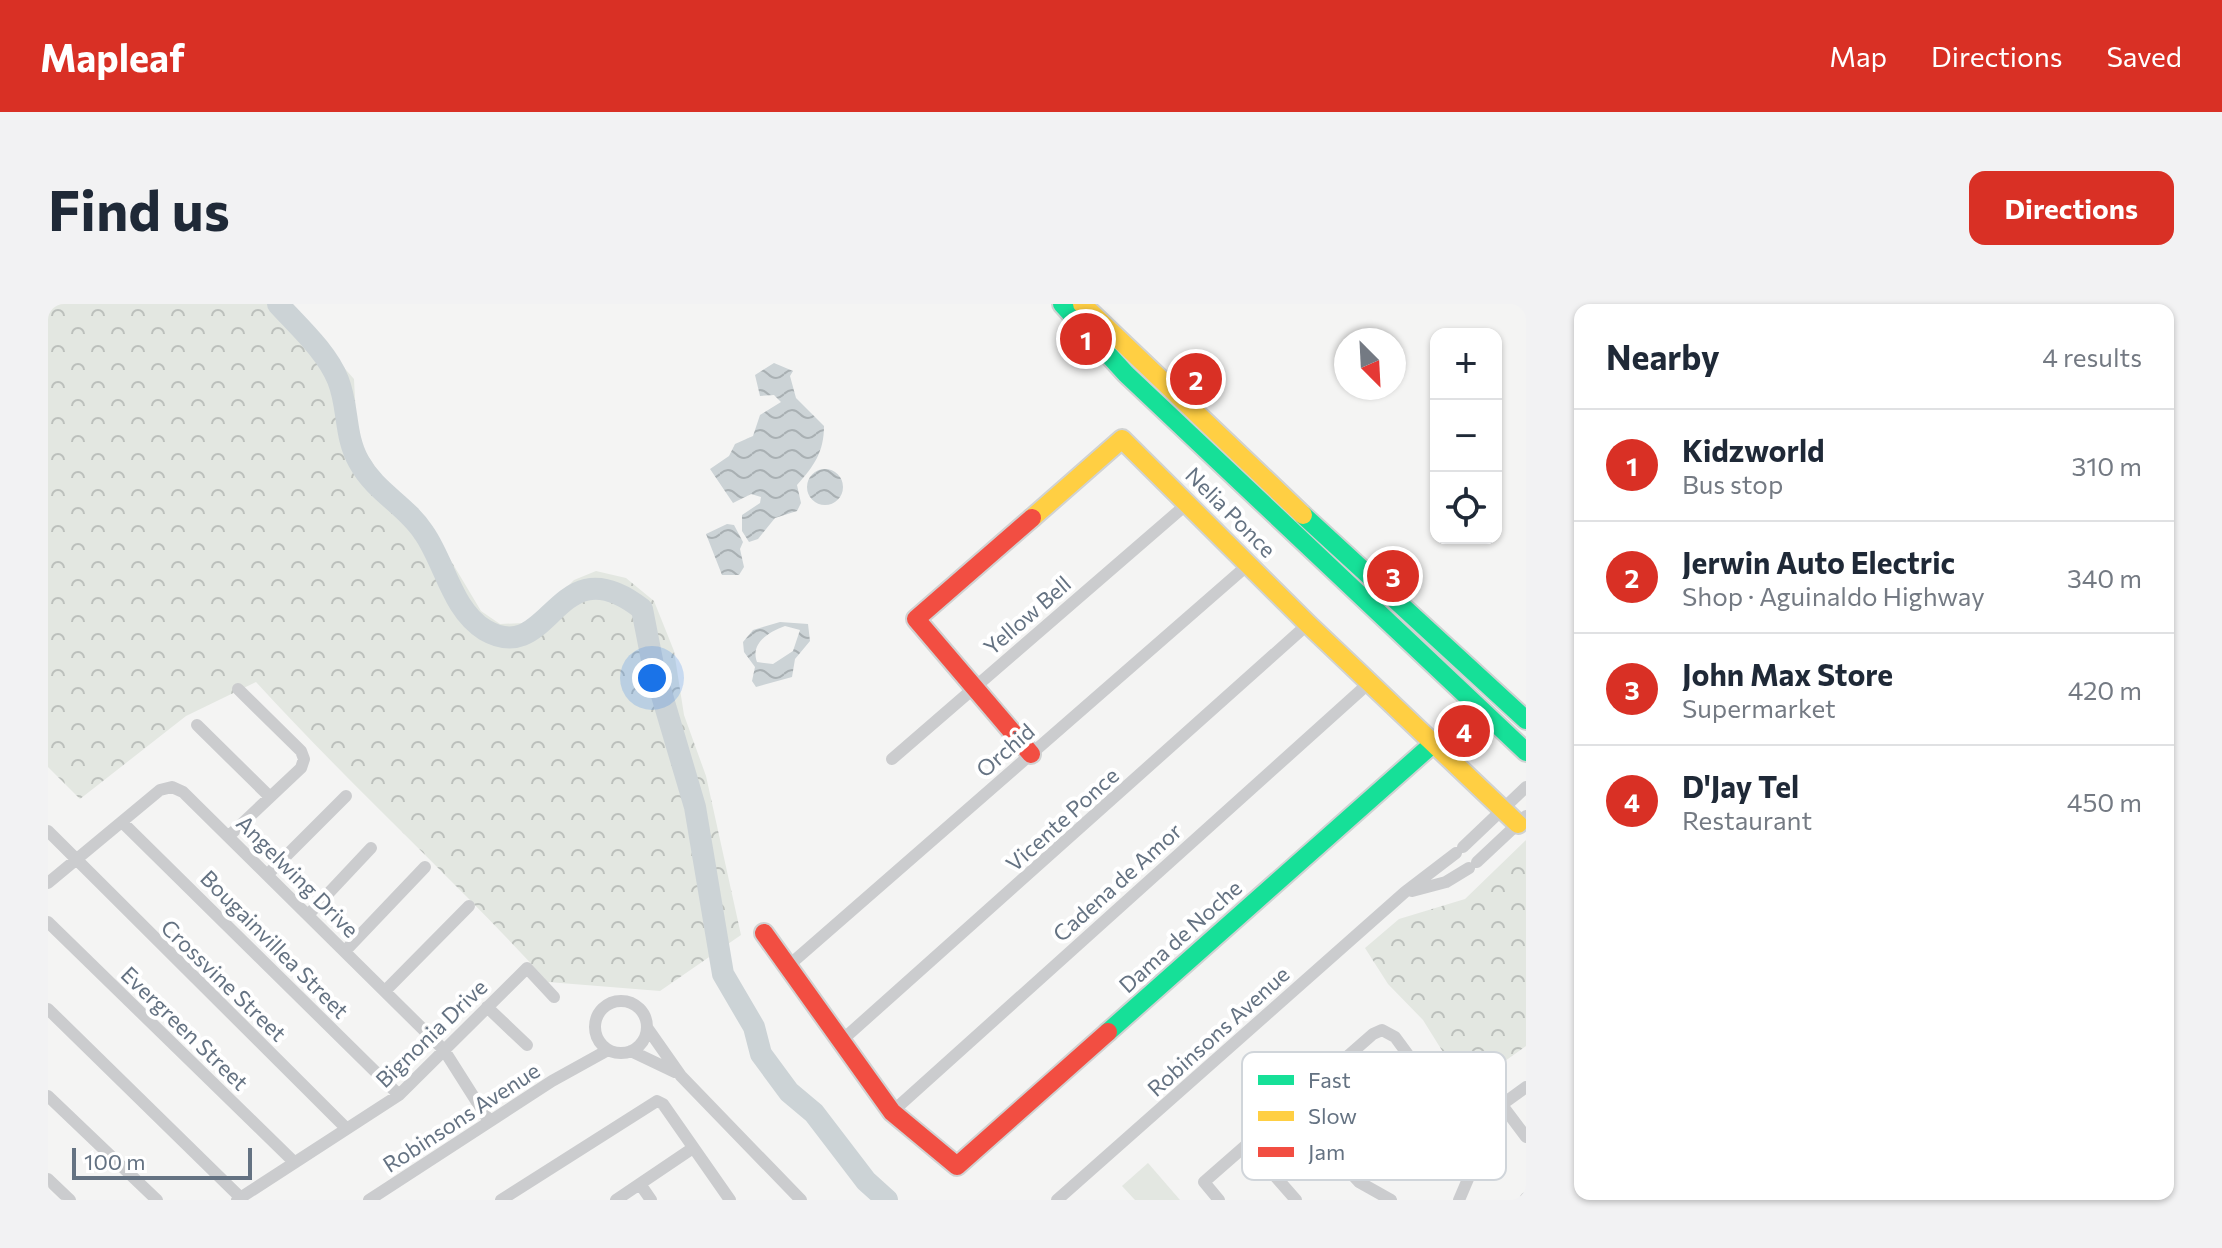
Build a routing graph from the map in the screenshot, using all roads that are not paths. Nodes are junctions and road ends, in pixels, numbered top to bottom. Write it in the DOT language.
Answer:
graph roads {
  1 [pos="1062,304"];
  2 [pos="1082,304"];
  3 [pos="1188,503"];
  4 [pos="1249,564"];
  5 [pos="1308,624"];
  6 [pos="1369,683"];
  7 [pos="974,688"];
  8 [pos="238,689"];
  9 [pos="1526,720"];
  10 [pos="197,725"];
  11 [pos="1435,742"];
  12 [pos="1526,752"];
  13 [pos="1031,754"];
  14 [pos="892,759"];
  15 [pos="1526,787"];
  16 [pos="346,796"];
  17 [pos="270,797"];
  18 [pos="1503,809"];
  19 [pos="1522,820"];
  20 [pos="122,822"];
  21 [pos="48,831"];
  22 [pos="230,835"];
  23 [pos="371,848"];
  24 [pos="74,861"];
  25 [pos="425,867"];
  26 [pos="267,875"];
  27 [pos="48,883"];
  28 [pos="1405,892"];
  29 [pos="469,906"];
  30 [pos="308,915"];
  31 [pos="48,922"];
  32 [pos="764,933"];
  33 [pos="345,951"];
  34 [pos="787,967"];
  35 [pos="386,990"];
  36 [pos="554,997"];
  37 [pos="487,1007"];
  38 [pos="48,1009"];
  39 [pos="648,1029"];
  40 [pos="597,1038"];
  41 [pos="840,1042"];
  42 [pos="527,1045"];
  43 [pos="444,1050"];
  44 [pos="608,1050"];
  45 [pos="631,1051"];
  46 [pos="1353,1052"];
  47 [pos="1405,1052"];
  48 [pos="574,1068"];
  49 [pos="681,1076"];
  50 [pos="1526,1087"];
  51 [pos="399,1095"];
  52 [pos="48,1096"];
  53 [pos="1506,1102"];
  54 [pos="1506,1110"];
  55 [pos="892,1112"];
  56 [pos="489,1121"];
  57 [pos="346,1128"];
  58 [pos="1526,1137"];
  59 [pos="693,1148"];
  60 [pos="1242,1148"];
  61 [pos="294,1162"];
  62 [pos="48,1179"];
  63 [pos="1278,1180"];
  64 [pos="1357,1180"];
  65 [pos="1468,1180"];
  66 [pos="640,1184"];
  67 [pos="239,1199"];
  68 [pos="70,1200"];
  69 [pos="157,1200"];
  70 [pos="369,1200"];
  71 [pos="501,1200"];
  72 [pos="616,1200"];
  73 [pos="651,1200"];
  74 [pos="730,1200"];
  75 [pos="801,1200"];
  76 [pos="1057,1200"];
  77 [pos="1219,1200"];
  78 [pos="1296,1200"];
  79 [pos="1391,1200"];
  80 [pos="1459,1200"];
  1 -- 12 [label="main road"];
  2 -- 9 [label="main road"];
  3 -- 4 [label="main road, Nelia Ponce"];
  3 -- 7 [label="street, Yellow Bell"];
  3 -- 7 [label="main road, Nelia Ponce"];
  4 -- 5 [label="main road, Nelia Ponce"];
  4 -- 13 [label="street, Orchid"];
  5 -- 6 [label="main road, Nelia Ponce"];
  5 -- 41 [label="street, Vicente Ponce"];
  6 -- 11 [label="main road, Nelia Ponce"];
  6 -- 55 [label="street, Cadena de Amor"];
  7 -- 13 [label="main road"];
  7 -- 14 [label="street, Yellow Bell"];
  8 -- 17 [label="street"];
  10 -- 17 [label="street"];
  11 -- 18 [label="main road, Nelia Ponce"];
  11 -- 55 [label="main road, Dama de Noche"];
  13 -- 34 [label="street, Orchid"];
  15 -- 18 [label="street, Robinsons Avenue"];
  16 -- 26 [label="street"];
  17 -- 22 [label="street"];
  18 -- 19 [label="main road, Nelia Ponce"];
  18 -- 28 [label="street, Robinsons Avenue"];
  19 -- 28 [label="street, Robinsons Avenue"];
  20 -- 22 [label="street, Angelwing Drive"];
  20 -- 24 [label="street, Angelwing Drive"];
  20 -- 51 [label="street, Bougainvillea Street"];
  21 -- 24 [label="street, Crossvine Street"];
  22 -- 26 [label="street, Angelwing Drive"];
  23 -- 30 [label="street"];
  24 -- 27 [label="street, Angelwing Drive"];
  24 -- 57 [label="street, Crossvine Street"];
  25 -- 33 [label="street"];
  26 -- 30 [label="street, Angelwing Drive"];
  28 -- 76 [label="street, Robinsons Avenue"];
  29 -- 35 [label="street"];
  30 -- 33 [label="street, Angelwing Drive"];
  31 -- 61 [label="street, Evergreen Street"];
  32 -- 34 [label="main road"];
  33 -- 35 [label="street, Angelwing Drive"];
  34 -- 41 [label="main road"];
  35 -- 43 [label="street, Angelwing Drive"];
  36 -- 37 [label="street, Bignonia Drive"];
  37 -- 42 [label="street"];
  37 -- 43 [label="street, Bignonia Drive"];
  38 -- 67 [label="street"];
  39 -- 40 [label="street"];
  39 -- 45 [label="street"];
  39 -- 49 [label="street"];
  40 -- 44 [label="street"];
  40 -- 48 [label="street, Robinsons Avenue"];
  41 -- 55 [label="main road"];
  43 -- 51 [label="street, Bignonia Drive"];
  43 -- 56 [label="street, Angelwing Drive"];
  44 -- 45 [label="street"];
  44 -- 48 [label="street, Robinsons Avenue"];
  45 -- 49 [label="street"];
  46 -- 47 [label="street"];
  48 -- 56 [label="street, Robinsons Avenue"];
  49 -- 75 [label="street"];
  50 -- 53 [label="street"];
  51 -- 57 [label="street, Bignonia Drive"];
  52 -- 69 [label="street"];
  54 -- 58 [label="street"];
  56 -- 70 [label="street, Robinsons Avenue"];
  57 -- 61 [label="street, Bignonia Drive"];
  59 -- 66 [label="street"];
  59 -- 71 [label="street"];
  59 -- 74 [label="street"];
  60 -- 77 [label="street"];
  61 -- 67 [label="street, Bignonia Drive"];
  62 -- 68 [label="street"];
  63 -- 78 [label="street"];
  64 -- 79 [label="street"];
  65 -- 80 [label="street"];
  66 -- 72 [label="street"];
  66 -- 73 [label="street"];
}
